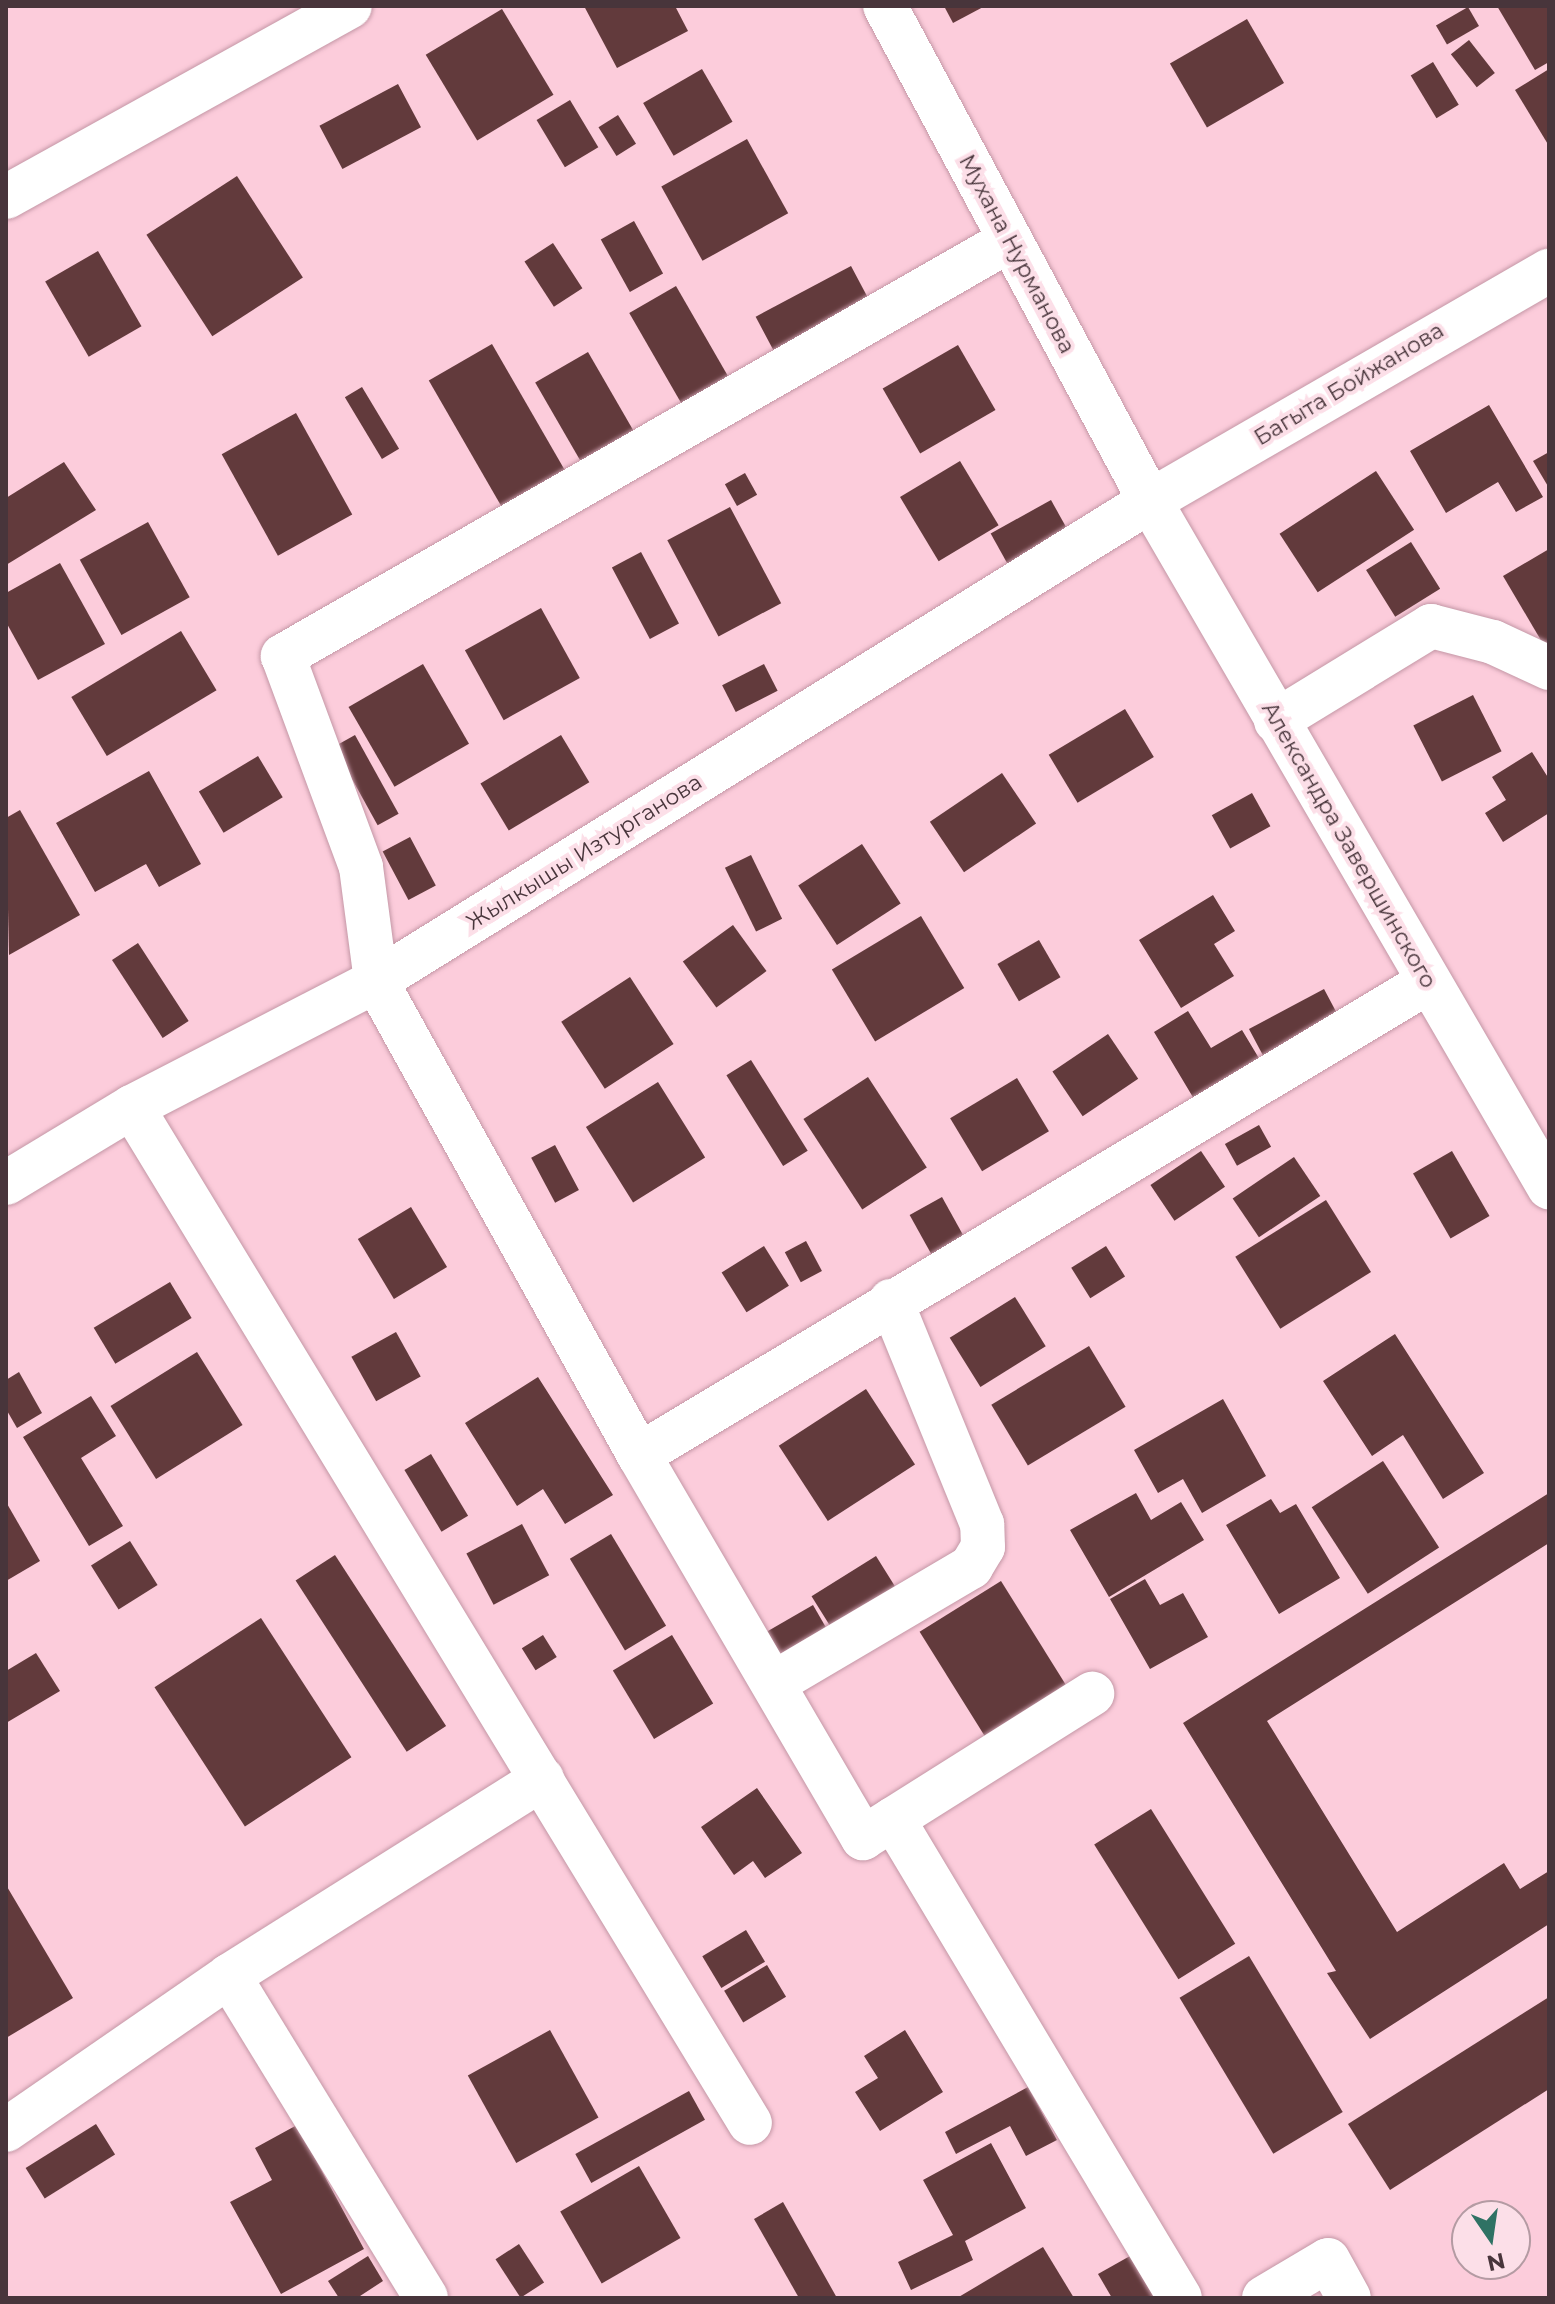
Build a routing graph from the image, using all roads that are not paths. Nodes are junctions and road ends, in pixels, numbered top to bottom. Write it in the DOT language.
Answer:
graph roads {
  1 [pos="350,6"];
  2 [pos="885,6"];
  3 [pos="6,197"];
  4 [pos="1010,240"];
  5 [pos="1549,271"];
  6 [pos="1150,501"];
  7 [pos="1549,668"];
  8 [pos="1276,721"];
  9 [pos="376,981"];
  10 [pos="1428,982"];
  11 [pos="132,1107"];
  12 [pos="6,1183"];
  13 [pos="1549,1187"];
  14 [pos="891,1301"];
  15 [pos="639,1455"];
  16 [pos="774,1683"];
  17 [pos="1092,1694"];
  18 [pos="542,1779"];
  19 [pos="893,1819"];
  20 [pos="229,1976"];
  21 [pos="750,2123"];
  22 [pos="6,2130"];
  23 [pos="426,2298"];
  24 [pos="1180,2298"];
  25 [pos="1264,2298"];
  26 [pos="1349,2298"];
  1 -- 3 [label="street"];
  2 -- 4 [label="street, Мухана Нурманова"];
  4 -- 6 [label="street, Мухана Нурманова"];
  4 -- 9 [label="street"];
  5 -- 6 [label="street, Багыта Бойжанова"];
  6 -- 8 [label="street, Александра Завершинского"];
  6 -- 9 [label="street, Жылкышы Изтурганова"];
  7 -- 8 [label="street"];
  8 -- 10 [label="street, Александра Завершинского"];
  9 -- 11 [label="street, Жылкышы Изтурганова"];
  9 -- 15 [label="street"];
  10 -- 13 [label="street, Александра Завершинского"];
  10 -- 14 [label="street"];
  11 -- 12 [label="street, Жылкышы Изтурганова"];
  11 -- 18 [label="street"];
  14 -- 15 [label="street"];
  14 -- 16 [label="street"];
  15 -- 16 [label="street"];
  16 -- 19 [label="street"];
  17 -- 19 [label="street"];
  18 -- 20 [label="street"];
  18 -- 21 [label="street"];
  19 -- 24 [label="street"];
  20 -- 22 [label="street"];
  20 -- 23 [label="street"];
  25 -- 26 [label="street"];
}
